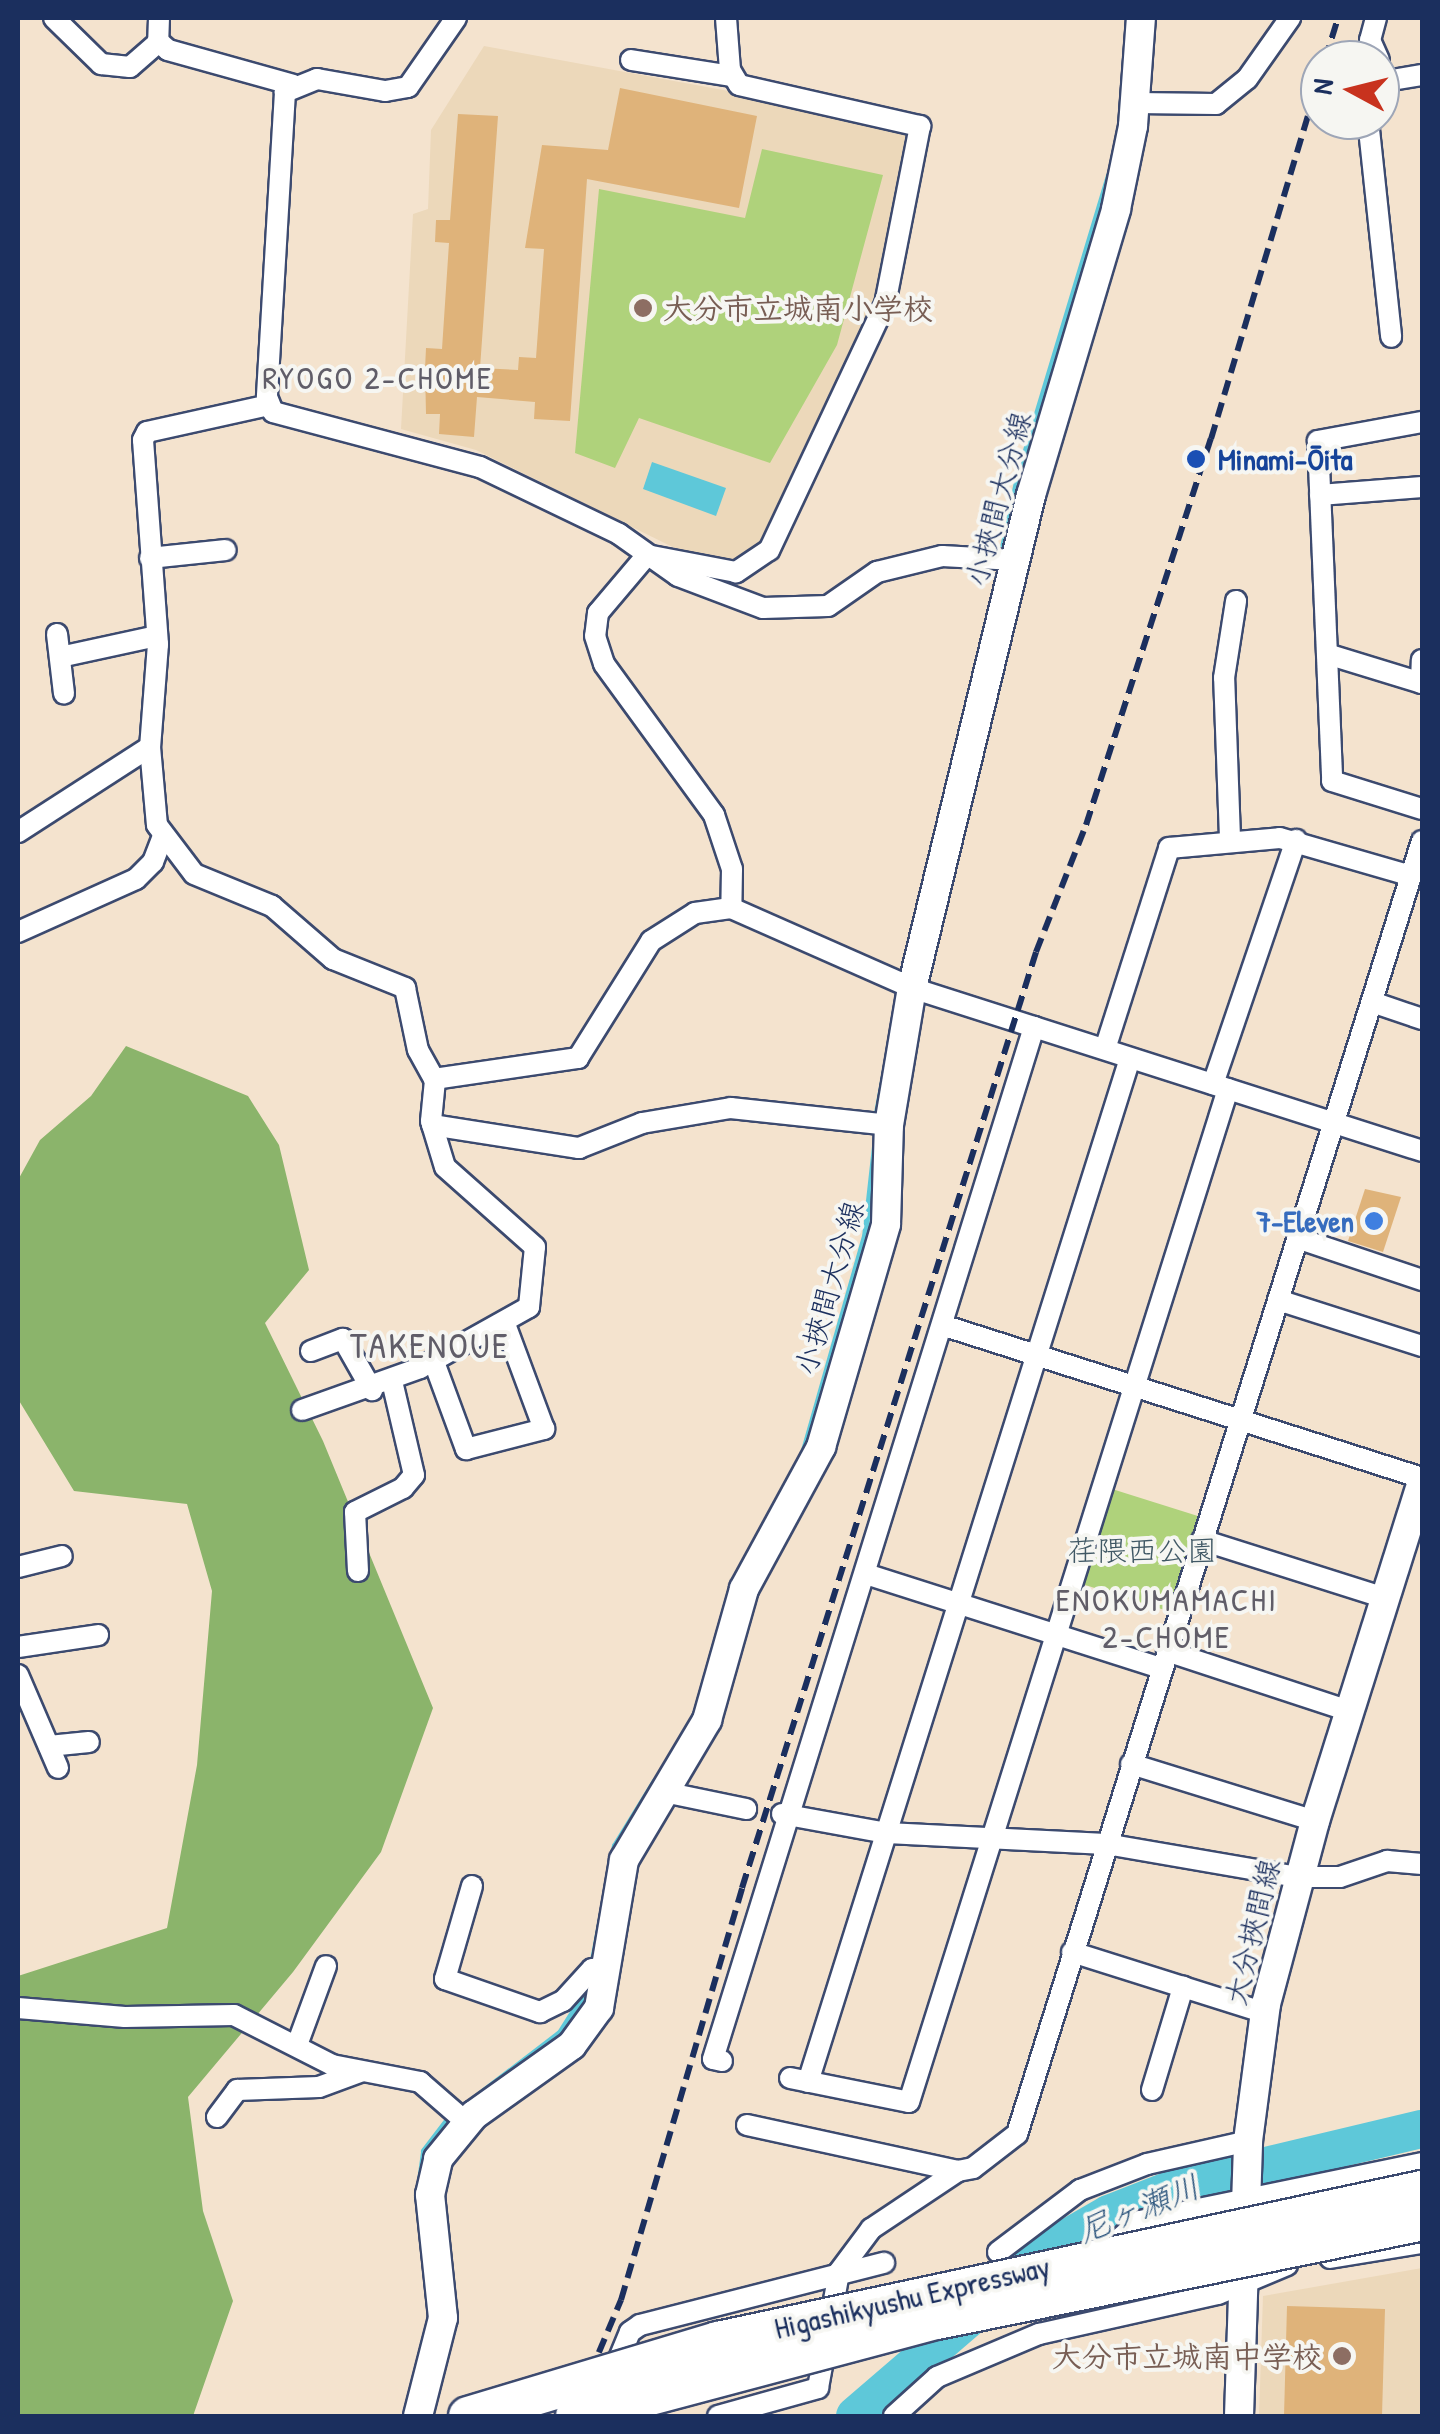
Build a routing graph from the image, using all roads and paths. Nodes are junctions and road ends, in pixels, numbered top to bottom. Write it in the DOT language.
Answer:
graph roads {
  1 [pos="54,18"];
  2 [pos="159,18"];
  3 [pos="456,18"];
  4 [pos="726,18"];
  5 [pos="1141,18"];
  6 [pos="1290,18"];
  7 [pos="159,42"];
  8 [pos="631,60"];
  9 [pos="731,76"];
  10 [pos="292,85"];
  11 [pos="1136,103"];
  12 [pos="1370,140"];
  13 [pos="1391,337"];
  14 [pos="269,405"];
  15 [pos="1422,422"];
  16 [pos="1422,487"];
  17 [pos="1320,496"];
  18 [pos="226,550"];
  19 [pos="647,555"];
  20 [pos="150,558"];
  21 [pos="1014,560"];
  22 [pos="1236,601"];
  23 [pos="57,634"];
  24 [pos="157,636"];
  25 [pos="1327,654"];
  26 [pos="60,657"];
  27 [pos="1422,660"];
  28 [pos="1422,683"];
  29 [pos="64,694"];
  30 [pos="150,747"];
  31 [pos="1422,809"];
  32 [pos="18,832"];
  33 [pos="162,838"];
  34 [pos="1230,838"];
  35 [pos="1296,840"];
  36 [pos="1422,841"];
  37 [pos="1413,889"];
  38 [pos="731,908"];
  39 [pos="18,932"];
  40 [pos="912,988"];
  41 [pos="1372,1002"];
  42 [pos="1422,1019"];
  43 [pos="1034,1027"];
  44 [pos="1105,1050"];
  45 [pos="1130,1058"];
  46 [pos="435,1080"];
  47 [pos="1221,1086"];
  48 [pos="1334,1122"];
  49 [pos="889,1125"];
  50 [pos="432,1126"];
  51 [pos="1422,1150"];
  52 [pos="1297,1238"];
  53 [pos="1422,1280"];
  54 [pos="1278,1300"];
  55 [pos="504,1324"];
  56 [pos="945,1326"];
  57 [pos="1422,1346"];
  58 [pos="311,1351"];
  59 [pos="1038,1356"];
  60 [pos="434,1362"];
  61 [pos="392,1381"];
  62 [pos="1138,1387"];
  63 [pos="372,1390"];
  64 [pos="302,1410"];
  65 [pos="1240,1419"];
  66 [pos="1422,1480"];
  67 [pos="1202,1540"];
  68 [pos="62,1556"];
  69 [pos="18,1566"];
  70 [pos="358,1571"];
  71 [pos="866,1574"];
  72 [pos="1385,1598"];
  73 [pos="960,1604"];
  74 [pos="98,1635"];
  75 [pos="1059,1635"];
  76 [pos="18,1647"];
  77 [pos="1164,1659"];
  78 [pos="18,1676"];
  79 [pos="1350,1711"];
  80 [pos="89,1742"];
  81 [pos="49,1746"];
  82 [pos="1131,1764"];
  83 [pos="58,1768"];
  84 [pos="664,1792"];
  85 [pos="746,1809"];
  86 [pos="785,1817"];
  87 [pos="1315,1821"];
  88 [pos="887,1832"];
  89 [pos="994,1838"];
  90 [pos="1106,1844"];
  91 [pos="1422,1864"];
  92 [pos="1298,1876"];
  93 [pos="472,1886"];
  94 [pos="1072,1952"];
  95 [pos="326,1966"];
  96 [pos="608,1968"];
  97 [pos="1183,1987"];
  98 [pos="18,2008"];
  99 [pos="1265,2013"];
  100 [pos="297,2045"];
  101 [pos="722,2062"];
  102 [pos="360,2072"];
  103 [pos="1152,2090"];
  104 [pos="217,2117"];
  105 [pos="466,2121"];
  106 [pos="747,2125"];
  107 [pos="1248,2141"];
  108 [pos="1422,2162"];
  109 [pos="958,2171"];
  110 [pos="1422,2190"];
  111 [pos="1245,2197"];
  112 [pos="1422,2221"];
  113 [pos="1422,2242"];
  114 [pos="998,2252"];
  115 [pos="884,2263"];
  116 [pos="839,2272"];
  117 [pos="1242,2284"];
  118 [pos="1038,2334"];
  119 [pos="418,2416"];
  120 [pos="468,2416"];
  121 [pos="575,2416"];
  122 [pos="595,2416"];
  123 [pos="718,2416"];
  124 [pos="894,2416"];
  125 [pos="1239,2416"];
  1 -- 7 [label="street"];
  2 -- 7 [label="street"];
  3 -- 10 [label="street"];
  4 -- 9 [label="street"];
  5 -- 11 [label="main road, 小挾間大分線"];
  6 -- 11 [label="street"];
  7 -- 10 [label="street"];
  8 -- 9 [label="street"];
  9 -- 19 [label="street"];
  10 -- 14 [label="street"];
  11 -- 21 [label="main road, 小挾間大分線"];
  12 -- 13 [label="street"];
  14 -- 19 [label="street"];
  14 -- 20 [label="street"];
  15 -- 17 [label="street"];
  16 -- 17 [label="street"];
  17 -- 25 [label="street"];
  18 -- 20 [label="street"];
  19 -- 21 [label="street"];
  19 -- 38 [label="street"];
  20 -- 24 [label="street"];
  21 -- 40 [label="main road, 小挾間大分線"];
  22 -- 34 [label="street"];
  23 -- 26 [label="street"];
  24 -- 26 [label="street"];
  24 -- 30 [label="street"];
  25 -- 28 [label="street"];
  25 -- 31 [label="street"];
  26 -- 29 [label="street"];
  27 -- 28 [label="street"];
  30 -- 32 [label="street"];
  30 -- 33 [label="street"];
  33 -- 39 [label="street"];
  33 -- 46 [label="street"];
  34 -- 35 [label="street"];
  34 -- 44 [label="street"];
  35 -- 37 [label="street"];
  35 -- 47 [label="street"];
  36 -- 37 [label="street"];
  37 -- 41 [label="street"];
  38 -- 40 [label="street"];
  38 -- 46 [label="street"];
  40 -- 43 [label="street"];
  40 -- 49 [label="main road, 小挾間大分線"];
  41 -- 42 [label="street"];
  41 -- 48 [label="street"];
  43 -- 44 [label="street"];
  43 -- 56 [label="street"];
  44 -- 45 [label="street"];
  45 -- 47 [label="street"];
  45 -- 59 [label="street"];
  46 -- 50 [label="street"];
  47 -- 48 [label="street"];
  47 -- 62 [label="street"];
  48 -- 51 [label="street"];
  48 -- 52 [label="street"];
  49 -- 50 [label="street"];
  49 -- 84 [label="main road, 小挾間大分線"];
  50 -- 55 [label="street"];
  52 -- 53 [label="street"];
  52 -- 54 [label="street"];
  54 -- 57 [label="street"];
  54 -- 65 [label="street"];
  55 -- 60 [label="street"];
  55 -- 60 [label="street"];
  56 -- 59 [label="street"];
  56 -- 71 [label="street"];
  58 -- 63 [label="street"];
  59 -- 62 [label="street"];
  59 -- 73 [label="street"];
  60 -- 61 [label="street"];
  61 -- 63 [label="street"];
  61 -- 70 [label="street"];
  62 -- 65 [label="street"];
  62 -- 75 [label="street"];
  63 -- 64 [label="street"];
  65 -- 66 [label="street"];
  65 -- 67 [label="street"];
  66 -- 72 [label="main road, 大分挾間線"];
  67 -- 72 [label="street"];
  67 -- 77 [label="street"];
  68 -- 69 [label="street"];
  71 -- 73 [label="street"];
  71 -- 86 [label="street"];
  72 -- 79 [label="main road, 大分挾間線"];
  73 -- 75 [label="street"];
  73 -- 88 [label="street"];
  74 -- 76 [label="street"];
  75 -- 77 [label="street"];
  75 -- 89 [label="street"];
  77 -- 79 [label="street"];
  77 -- 82 [label="street"];
  78 -- 81 [label="street"];
  79 -- 87 [label="main road, 大分挾間線"];
  80 -- 81 [label="street"];
  81 -- 83 [label="street"];
  82 -- 87 [label="street"];
  82 -- 90 [label="street"];
  84 -- 85 [label="street"];
  84 -- 96 [label="main road, 小挾間大分線"];
  86 -- 88 [label="street"];
  86 -- 101 [label="street"];
  87 -- 92 [label="main road, 大分挾間線"];
  88 -- 89 [label="street"];
  88 -- 89 [label="street"];
  89 -- 90 [label="street"];
  90 -- 92 [label="street"];
  90 -- 94 [label="street"];
  91 -- 92 [label="street"];
  92 -- 99 [label="main road, 大分挾間線"];
  93 -- 96 [label="street"];
  94 -- 97 [label="street"];
  94 -- 109 [label="street"];
  95 -- 100 [label="street"];
  96 -- 105 [label="main road, 小挾間大分線"];
  97 -- 99 [label="street"];
  97 -- 103 [label="street"];
  98 -- 100 [label="street"];
  99 -- 107 [label="main road, 大分挾間線"];
  100 -- 102 [label="street"];
  102 -- 104 [label="street"];
  102 -- 105 [label="street"];
  105 -- 119 [label="main road, 小挾間大分線"];
  106 -- 109 [label="street"];
  107 -- 111 [label="main road, 大分挾間線"];
  107 -- 114 [label="street"];
  108 -- 111 [label="street"];
  109 -- 116 [label="street"];
  110 -- 120 [label="highway, Higashikyushu Expressway, bridge"];
  111 -- 117 [label="main road, 大分挾間線"];
  111 -- 118 [label="street"];
  112 -- 121 [label="highway, Higashikyushu Expressway, bridge"];
  113 -- 117 [label="street"];
  115 -- 116 [label="street"];
  116 -- 122 [label="street"];
  116 -- 123 [label="street"];
  117 -- 118 [label="street"];
  117 -- 125 [label="main road, 大分挾間線"];
  118 -- 124 [label="street"];
}
